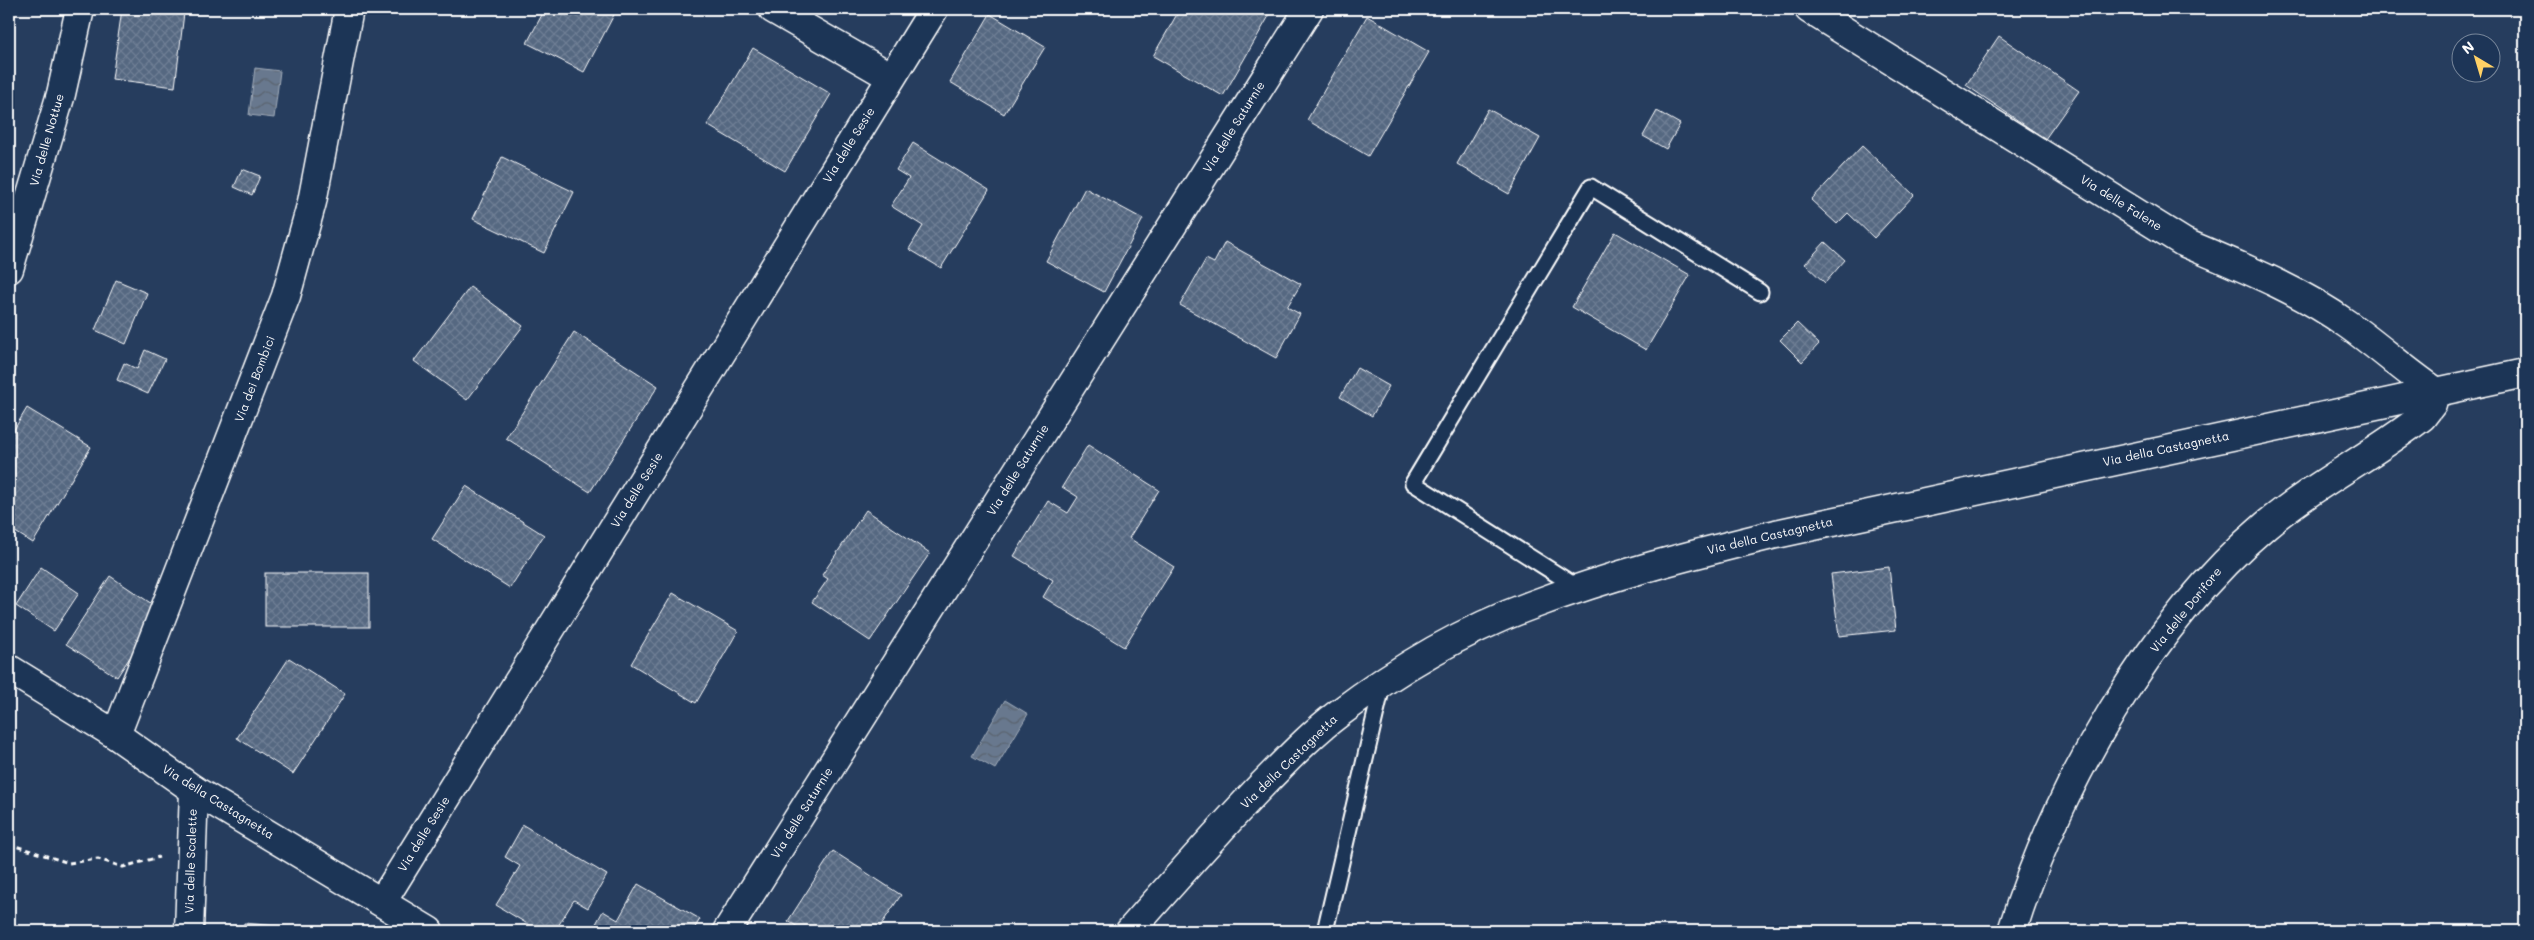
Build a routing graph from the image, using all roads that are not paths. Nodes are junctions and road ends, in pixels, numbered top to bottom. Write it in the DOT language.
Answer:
graph roads {
  1 [pos="80,9"];
  2 [pos="349,9"];
  3 [pos="773,9"];
  4 [pos="934,9"];
  5 [pos="1309,9"];
  6 [pos="1809,9"];
  7 [pos="891,77"];
  8 [pos="9,269"];
  9 [pos="1760,292"];
  10 [pos="2525,373"];
  11 [pos="2435,391"];
  12 [pos="1580,589"];
  13 [pos="9,669"];
  14 [pos="1383,682"];
  15 [pos="116,735"];
  16 [pos="194,790"];
  17 [pos="382,902"];
  18 [pos="189,931"];
  19 [pos="429,931"];
  20 [pos="727,931"];
  21 [pos="1130,931"];
  22 [pos="1325,931"];
  23 [pos="2012,931"];
  1 -- 8 [label="street, Via delle Nottue"];
  2 -- 15 [label="street, Via dei Bombici"];
  3 -- 7 [label="street"];
  4 -- 7 [label="street, Via delle Sesie"];
  5 -- 20 [label="street, Via delle Saturnie"];
  6 -- 11 [label="street, Via delle Falene"];
  7 -- 17 [label="street, Via delle Sesie"];
  9 -- 12 [label="lane"];
  10 -- 11 [label="street, Via della Castagnetta"];
  11 -- 12 [label="street, Via della Castagnetta"];
  11 -- 23 [label="street, Via delle Dorifore"];
  12 -- 14 [label="street, Via della Castagnetta"];
  13 -- 15 [label="street, Via della Castagnetta"];
  14 -- 21 [label="street, Via della Castagnetta"];
  14 -- 22 [label="lane"];
  15 -- 16 [label="street, Via della Castagnetta"];
  16 -- 17 [label="street, Via della Castagnetta"];
  16 -- 18 [label="street, Via delle Scalette"];
  17 -- 19 [label="street, Via della Castagnetta"];
}
